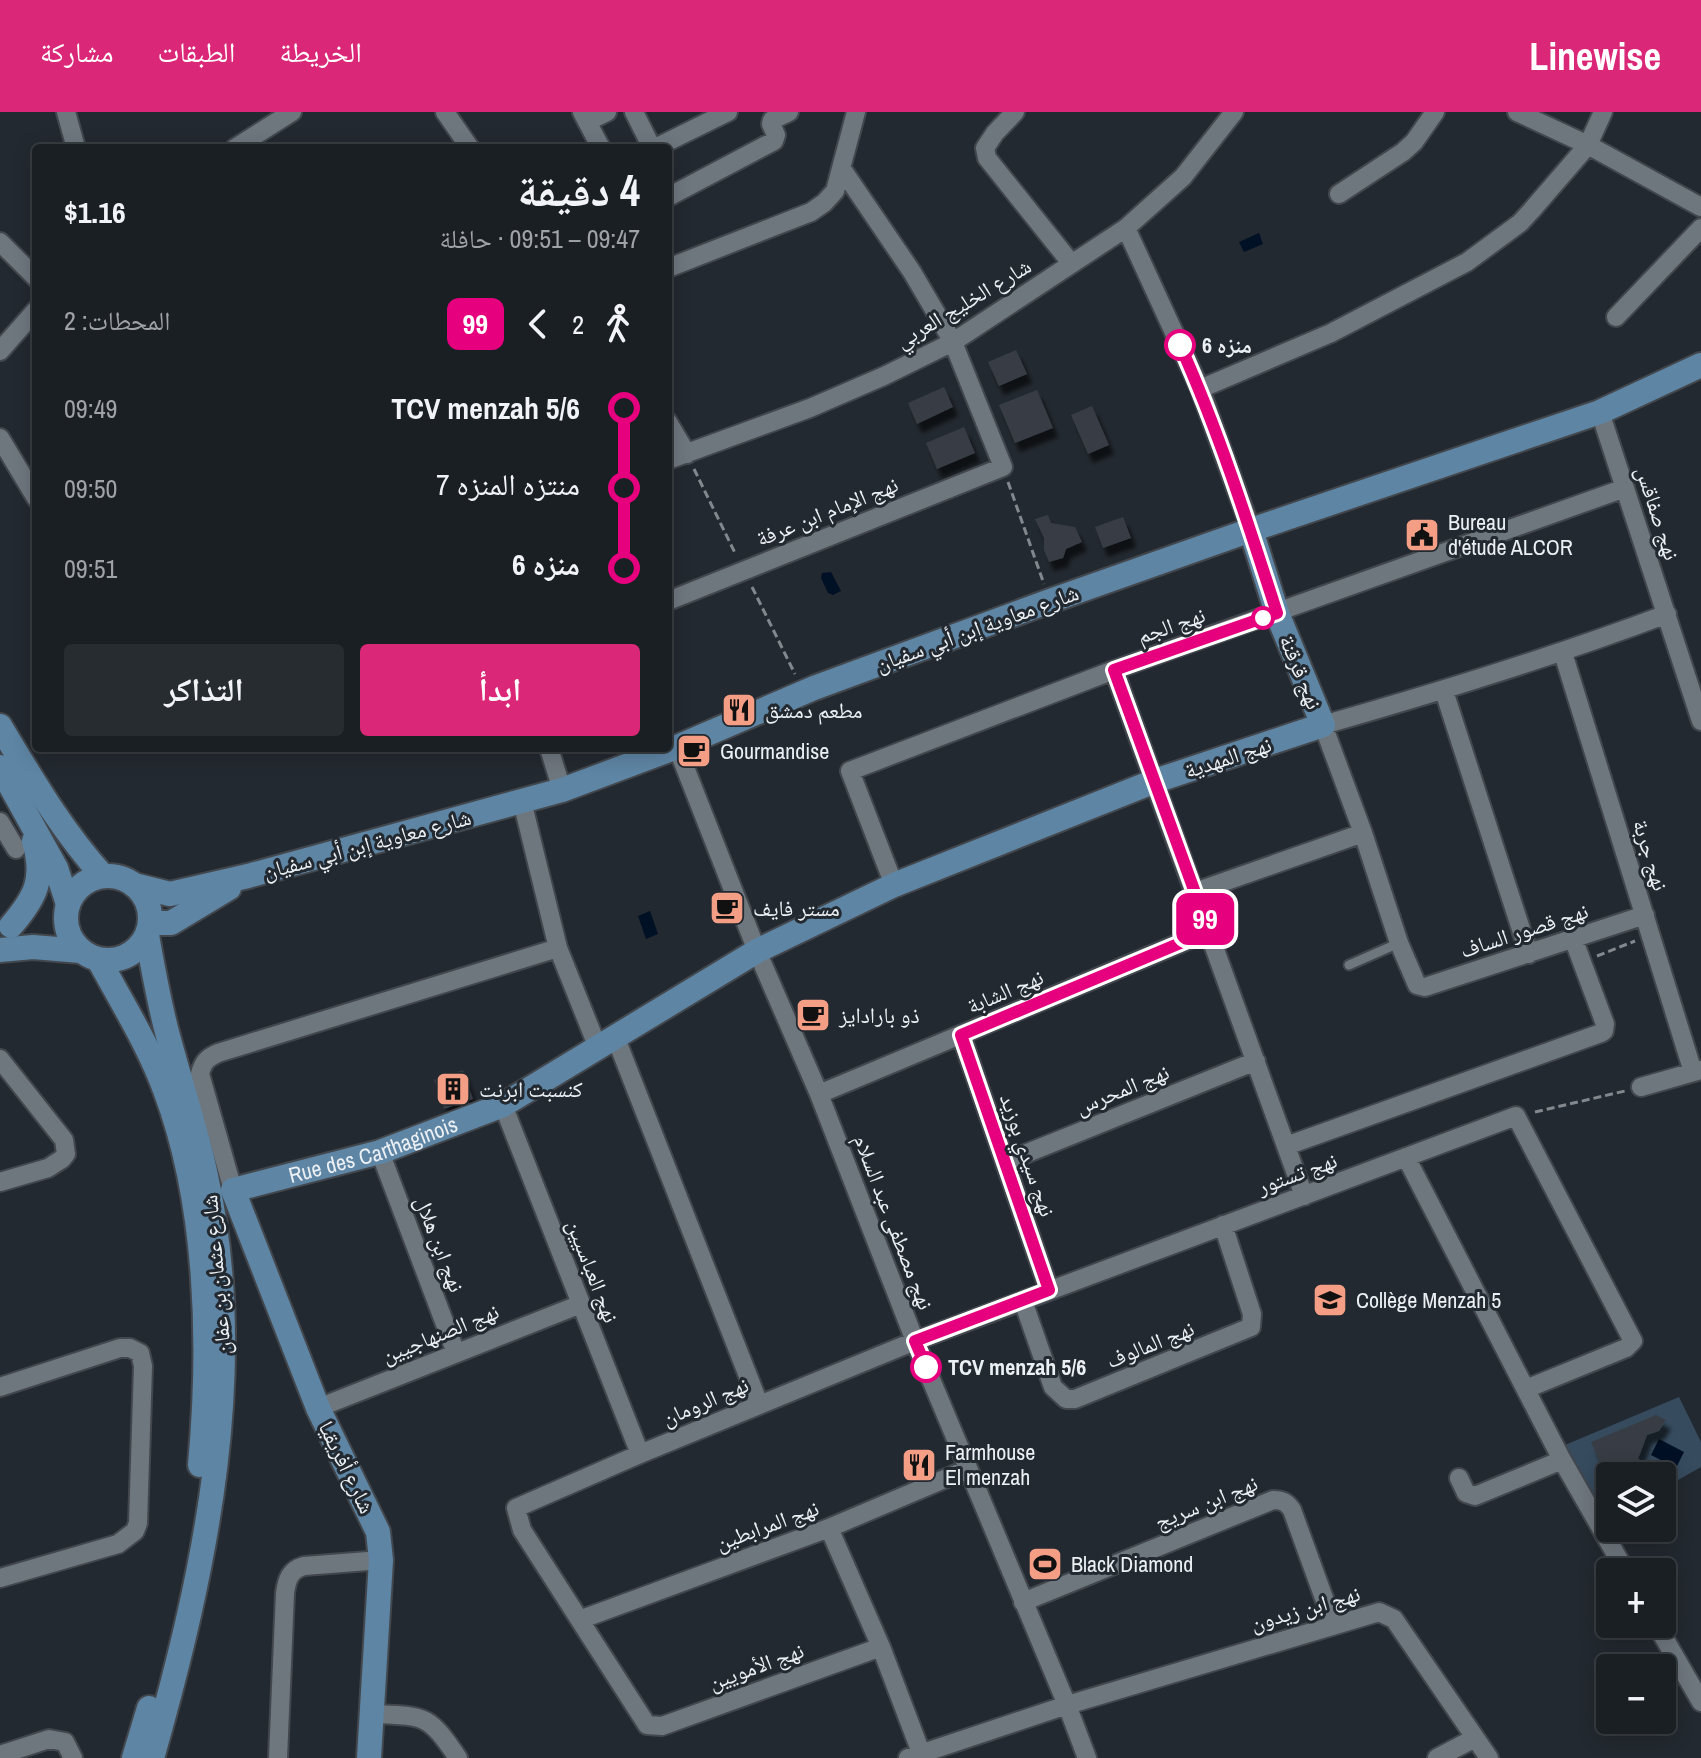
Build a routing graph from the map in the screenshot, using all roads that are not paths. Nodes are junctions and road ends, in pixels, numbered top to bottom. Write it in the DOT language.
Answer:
graph roads {
  1 [pos="66,112"];
  2 [pos="292,112"];
  3 [pos="445,112"];
  4 [pos="607,112"];
  5 [pos="634,112"];
  6 [pos="728,112"];
  7 [pos="789,112"];
  8 [pos="856,112"];
  9 [pos="1015,112"];
  10 [pos="1234,112"];
  11 [pos="1435,112"];
  12 [pos="1517,112"];
  13 [pos="1603,112"];
  14 [pos="585,117"];
  15 [pos="75,144"];
  16 [pos="241,144"];
  17 [pos="467,144"];
  18 [pos="599,144"];
  19 [pos="652,144"];
  20 [pos="662,144"];
  21 [pos="1588,145"];
  22 [pos="842,169"];
  23 [pos="1339,194"];
  24 [pos="672,195"];
  25 [pos="1701,207"];
  26 [pos="1126,228"];
  27 [pos="1701,228"];
  28 [pos="0,242"];
  29 [pos="672,260"];
  30 [pos="1071,263"];
  31 [pos="32,274"];
  32 [pos="32,315"];
  33 [pos="1616,317"];
  34 [pos="953,342"];
  35 [pos="0,351"];
  36 [pos="1701,365"];
  37 [pos="1200,389"];
  38 [pos="1600,412"];
  39 [pos="672,429"];
  40 [pos="0,438"];
  41 [pos="687,454"];
  42 [pos="672,459"];
  43 [pos="1625,488"];
  44 [pos="32,491"];
  45 [pos="1251,530"];
  46 [pos="672,599"];
  47 [pos="1277,613"];
  48 [pos="1667,614"];
  49 [pos="1563,653"];
  50 [pos="1701,657"];
  51 [pos="1682,663"];
  52 [pos="1114,670"];
  53 [pos="1444,691"];
  54 [pos="1701,721"];
  55 [pos="1323,725"];
  56 [pos="0,726"];
  57 [pos="677,747"];
  58 [pos="672,749"];
  59 [pos="550,752"];
  60 [pos="664,752"];
  61 [pos="0,767"];
  62 [pos="1155,781"];
  63 [pos="562,790"];
  64 [pos="522,801"];
  65 [pos="25,808"];
  66 [pos="0,822"];
  67 [pos="1363,833"];
  68 [pos="16,849"];
  69 [pos="103,876"];
  70 [pos="248,876"];
  71 [pos="134,885"];
  72 [pos="894,885"];
  73 [pos="1195,892"];
  74 [pos="67,908"];
  75 [pos="1645,915"];
  76 [pos="6,929"];
  77 [pos="149,929"];
  78 [pos="1209,931"];
  79 [pos="1573,938"];
  80 [pos="1399,943"];
  81 [pos="558,948"];
  82 [pos="0,950"];
  83 [pos="757,951"];
  84 [pos="1529,954"];
  85 [pos="90,956"];
  86 [pos="1349,965"];
  87 [pos="1417,985"];
  88 [pos="961,1035"];
  89 [pos="606,1042"];
  90 [pos="0,1059"];
  91 [pos="1256,1061"];
  92 [pos="1697,1071"];
  93 [pos="1641,1087"];
  94 [pos="819,1094"];
  95 [pos="503,1105"];
  96 [pos="1286,1146"];
  97 [pos="380,1152"];
  98 [pos="1406,1157"];
  99 [pos="1005,1162"];
  100 [pos="0,1182"];
  101 [pos="233,1190"];
  102 [pos="1304,1196"];
  103 [pos="1223,1225"];
  104 [pos="1049,1290"];
  105 [pos="1023,1301"];
  106 [pos="581,1304"];
  107 [pos="915,1341"];
  108 [pos="456,1353"];
  109 [pos="0,1387"];
  110 [pos="1526,1389"];
  111 [pos="759,1404"];
  112 [pos="318,1408"];
  113 [pos="640,1454"];
  114 [pos="1562,1460"];
  115 [pos="968,1469"];
  116 [pos="1459,1478"];
  117 [pos="829,1528"];
  118 [pos="1618,1558"];
  119 [pos="381,1560"];
  120 [pos="0,1578"];
  121 [pos="1023,1602"];
  122 [pos="582,1619"];
  123 [pos="1333,1623"];
  124 [pos="1664,1638"];
  125 [pos="881,1647"];
  126 [pos="1701,1702"];
  127 [pos="1067,1705"];
  128 [pos="372,1714"];
  129 [pos="1475,1738"];
  130 [pos="69,1750"];
  131 [pos="0,1755"];
  132 [pos="917,1756"];
  133 [pos="134,1758"];
  134 [pos="152,1758"];
  135 [pos="278,1758"];
  136 [pos="369,1758"];
  137 [pos="458,1758"];
  138 [pos="1087,1758"];
  139 [pos="1437,1758"];
  140 [pos="1489,1758"];
  1 -- 15 [label="street"];
  2 -- 16 [label="street"];
  3 -- 17 [label="street"];
  4 -- 14 [label="street"];
  5 -- 19 [label="street"];
  6 -- 20 [label="street"];
  7 -- 24 [label="street"];
  8 -- 22 [label="street"];
  9 -- 30 [label="street"];
  10 -- 26 [label="street, شارع الخليج العربي"];
  11 -- 23 [label="street"];
  12 -- 21 [label="street"];
  13 -- 21 [label="street"];
  14 -- 18 [label="street"];
  21 -- 25 [label="street"];
  21 -- 37 [label="street"];
  22 -- 29 [label="street"];
  22 -- 34 [label="street"];
  26 -- 30 [label="street, شارع الخليج العربي"];
  26 -- 37 [label="street, نهج قرقنة"];
  27 -- 33 [label="street"];
  28 -- 31 [label="street"];
  30 -- 34 [label="street, شارع الخليج العربي"];
  32 -- 35 [label="street"];
  34 -- 41 [label="street, شارع الخليج العربي"];
  34 -- 46 [label="street, نهج الإمام ابن عرفة"];
  36 -- 38 [label="main road, شارع معاوية إبن أبي سفيان"];
  37 -- 45 [label="street, نهج قرقنة"];
  38 -- 43 [label="street, نهج صفاقس"];
  38 -- 45 [label="main road, شارع معاوية إبن أبي سفيان"];
  39 -- 41 [label="street"];
  40 -- 44 [label="street"];
  41 -- 42 [label="street, شارع الخليج العربي"];
  43 -- 47 [label="street, نهج الجم"];
  43 -- 48 [label="street, نهج صفاقس"];
  45 -- 47 [label="main road, نهج قرقنة"];
  45 -- 57 [label="main road, شارع معاوية إبن أبي سفيان"];
  47 -- 52 [label="street, نهج الجم"];
  47 -- 55 [label="main road, نهج قرقنة"];
  48 -- 49 [label="street, نهج المهدية"];
  48 -- 51 [label="street, نهج صفاقس"];
  49 -- 53 [label="street, نهج المهدية"];
  49 -- 75 [label="street, نهج جربة"];
  50 -- 51 [label="street"];
  51 -- 54 [label="street, نهج صفاقس"];
  52 -- 62 [label="street"];
  52 -- 72 [label="street, نهج الجم"];
  53 -- 55 [label="street, نهج المهدية"];
  53 -- 84 [label="street"];
  55 -- 62 [label="main road, نهج المهدية"];
  55 -- 67 [label="street, نهج قرقنة"];
  56 -- 69 [label="main road"];
  57 -- 58 [label="main road, شارع معاوية إبن أبي سفيان"];
  57 -- 83 [label="street, نهج مصطفى عبد السلام"];
  59 -- 63 [label="street"];
  60 -- 63 [label="main road, شارع معاوية إبن أبي سفيان"];
  61 -- 65 [label="main road"];
  62 -- 72 [label="main road, نهج المهدية"];
  62 -- 73 [label="street"];
  63 -- 64 [label="main road, شارع معاوية إبن أبي سفيان"];
  64 -- 70 [label="main road, شارع معاوية إبن أبي سفيان"];
  64 -- 81 [label="street"];
  65 -- 74 [label="main road"];
  65 -- 76 [label="main road"];
  66 -- 68 [label="street"];
  67 -- 73 [label="street"];
  67 -- 80 [label="street, نهج قرقنة"];
  69 -- 71 [label="main road, شارع معاوية إبن أبي سفيان"];
  69 -- 74 [label="main road"];
  70 -- 71 [label="main road, شارع معاوية إبن أبي سفيان"];
  70 -- 77 [label="main road, شارع معاوية إبن أبي سفيان"];
  71 -- 77 [label="main road"];
  72 -- 83 [label="main road, نهج المهدية"];
  73 -- 78 [label="street"];
  74 -- 76 [label="main road"];
  74 -- 85 [label="main road"];
  75 -- 79 [label="street, نهج قصور الساف"];
  75 -- 92 [label="street, نهج جربة"];
  77 -- 85 [label="main road, شارع معاوية إبن أبي سفيان"];
  77 -- 134 [label="main road, شارع عثمان بن عفان"];
  78 -- 88 [label="street, نهج الشابة"];
  78 -- 91 [label="street"];
  79 -- 84 [label="street, نهج قصور الساف"];
  79 -- 96 [label="street"];
  80 -- 86 [label="lane"];
  80 -- 87 [label="street, نهج قرقنة"];
  81 -- 89 [label="street"];
  81 -- 101 [label="street"];
  82 -- 85 [label="main road, شارع معاوية إبن أبي سفيان"];
  83 -- 89 [label="main road, Rue des Carthaginois"];
  83 -- 94 [label="street, نهج مصطفى عبد السلام"];
  84 -- 87 [label="street, نهج قصور الساف"];
  85 -- 133 [label="main road, شارع عثمان بن عفان"];
  88 -- 94 [label="street, نهج الشابة"];
  88 -- 99 [label="street, نهج سيدي بوزيد"];
  89 -- 95 [label="main road, Rue des Carthaginois"];
  89 -- 111 [label="street"];
  90 -- 100 [label="street"];
  91 -- 96 [label="street"];
  91 -- 99 [label="street, نهج المحرس"];
  92 -- 93 [label="street"];
  94 -- 107 [label="street, نهج مصطفى عبد السلام"];
  95 -- 97 [label="main road, Rue des Carthaginois"];
  95 -- 106 [label="street, نهج العباسيين"];
  96 -- 102 [label="street"];
  97 -- 101 [label="main road, Rue des Carthaginois"];
  97 -- 108 [label="street, نهج ابن هلال"];
  98 -- 102 [label="street, نهج تستور"];
  98 -- 110 [label="street"];
  98 -- 110 [label="street, نهج تستور"];
  99 -- 104 [label="street, نهج سيدي بوزيد"];
  101 -- 112 [label="main road, شارع أفريقيا"];
  102 -- 103 [label="street, نهج تستور"];
  103 -- 104 [label="street, نهج تستور"];
  103 -- 105 [label="street, نهج المالوف"];
  104 -- 105 [label="street, نهج تستور"];
  105 -- 107 [label="street, نهج تستور"];
  106 -- 108 [label="street, نهج الصنهاجيين"];
  106 -- 113 [label="street, نهج العباسيين"];
  107 -- 111 [label="street, نهج الرومان"];
  107 -- 115 [label="street, نهج مصطفى عبد السلام"];
  108 -- 112 [label="street, نهج الصنهاجيين"];
  109 -- 120 [label="street"];
  110 -- 114 [label="street"];
  111 -- 113 [label="street, نهج الرومان"];
  112 -- 119 [label="main road, شارع أفريقيا"];
  113 -- 122 [label="street, نهج الرومان"];
  114 -- 116 [label="street"];
  114 -- 118 [label="street"];
  115 -- 117 [label="street, نهج المرابطين"];
  115 -- 121 [label="street, نهج مصطفى عبد السلام"];
  117 -- 122 [label="street, نهج المرابطين"];
  117 -- 125 [label="street"];
  119 -- 128 [label="main road, شارع أفريقيا"];
  119 -- 135 [label="street"];
  121 -- 123 [label="street, نهج ابن سريج"];
  121 -- 127 [label="street, نهج مصطفى عبد السلام"];
  122 -- 125 [label="street, نهج الأمويين"];
  123 -- 127 [label="street, نهج ابن زيدون"];
  123 -- 129 [label="street, نهج ابن زيدون"];
  124 -- 126 [label="street"];
  125 -- 132 [label="street"];
  127 -- 132 [label="street, نهج ابن زيدون"];
  127 -- 138 [label="street, نهج مصطفى عبد السلام"];
  128 -- 136 [label="main road, شارع أفريقيا"];
  128 -- 137 [label="street"];
  129 -- 139 [label="street"];
  129 -- 140 [label="street, نهج ابن زيدون"];
  130 -- 131 [label="street"];
}
